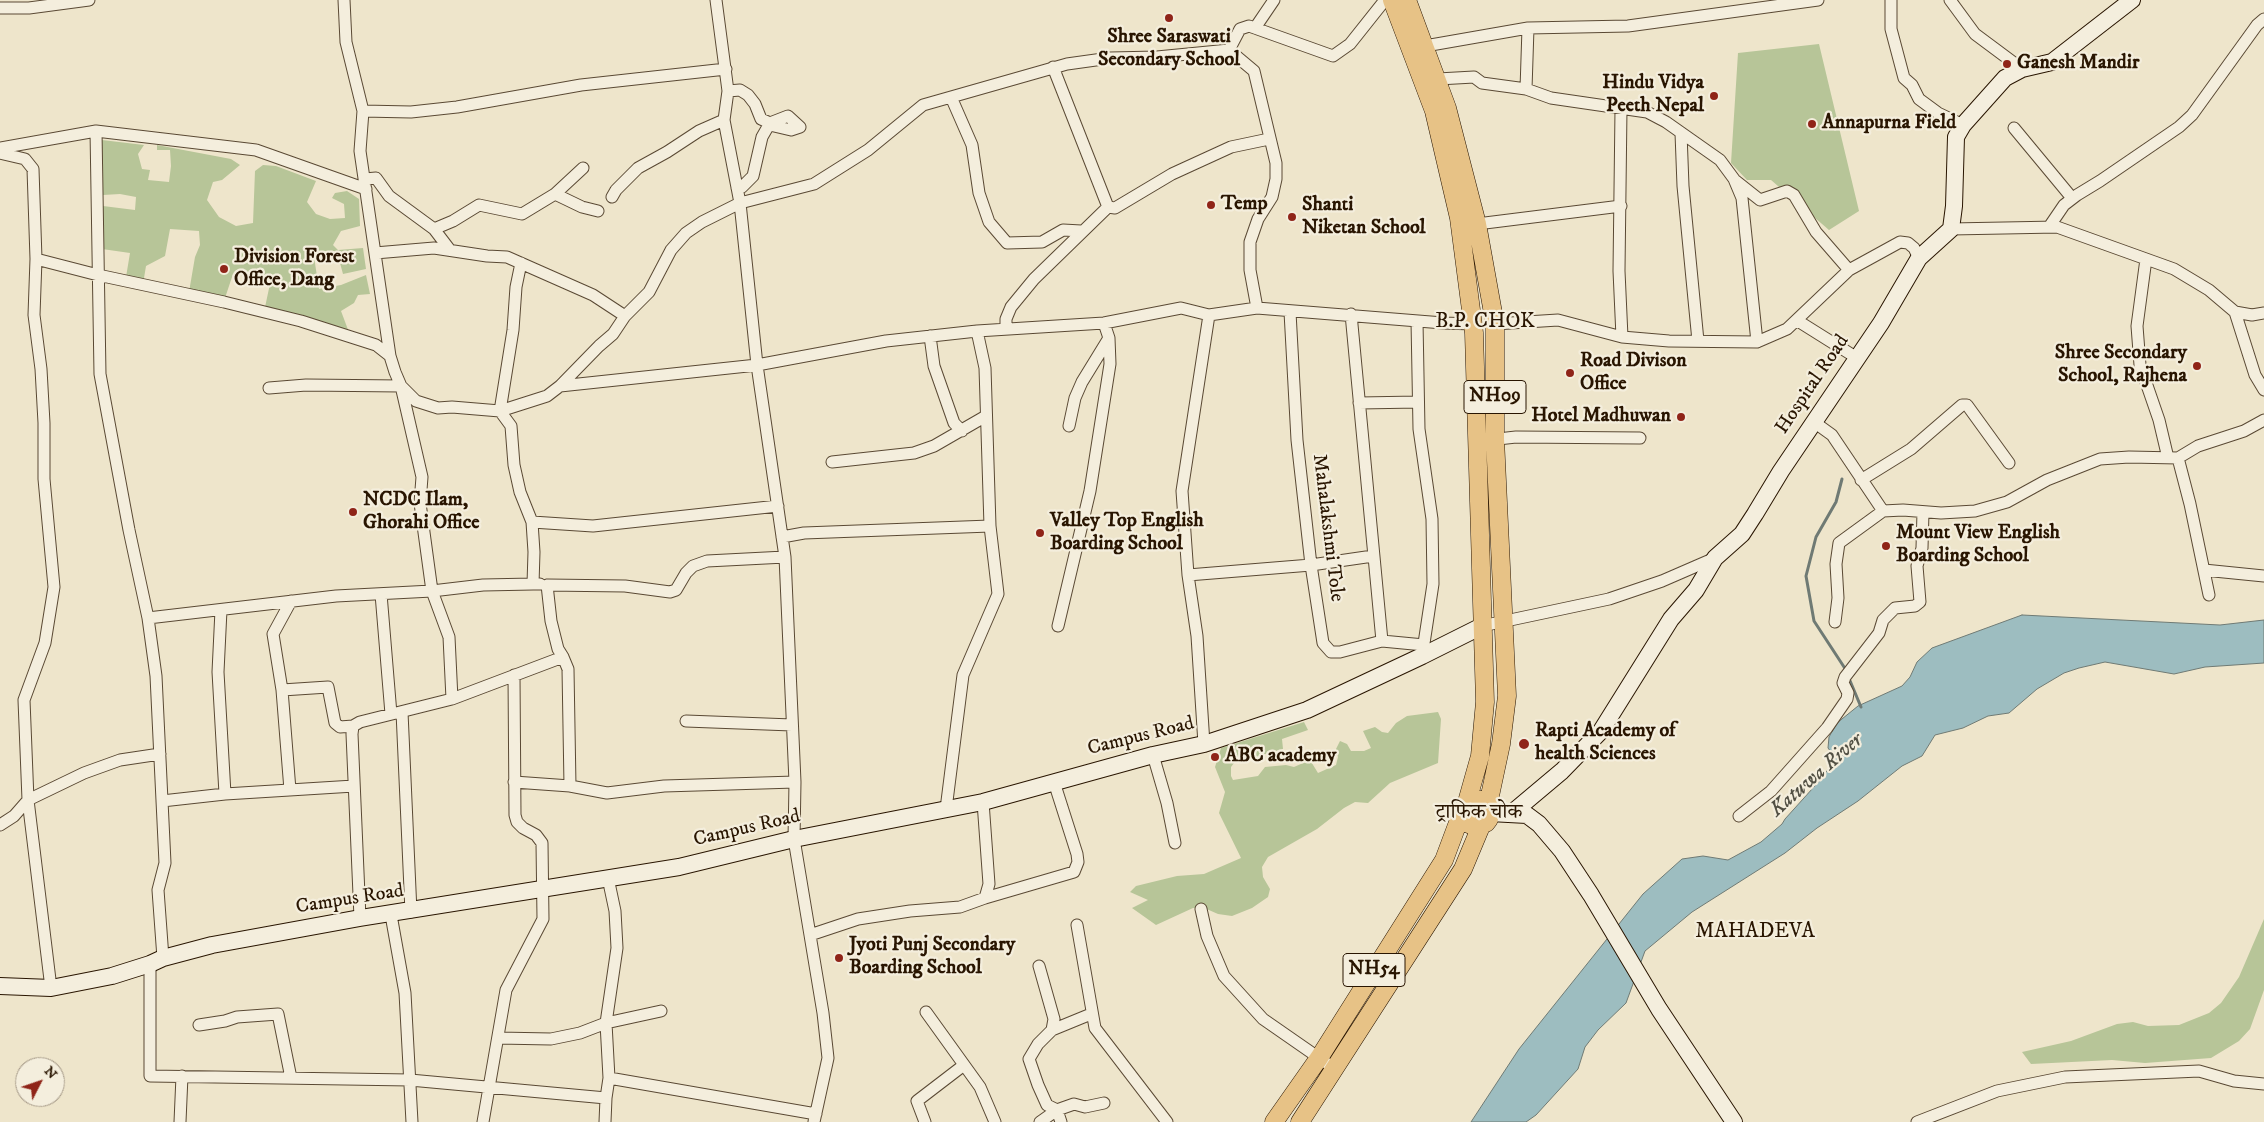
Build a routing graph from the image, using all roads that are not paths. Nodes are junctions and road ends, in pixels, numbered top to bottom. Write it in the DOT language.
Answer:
graph roads {
  1 [pos="89,0"];
  2 [pos="344,0"];
  3 [pos="716,0"];
  4 [pos="1274,0"];
  5 [pos="1385,0"];
  6 [pos="1392,0"];
  7 [pos="1407,0"];
  8 [pos="1818,0"];
  9 [pos="1891,0"];
  10 [pos="1950,0"];
  11 [pos="2132,0"];
  12 [pos="28,4"];
  13 [pos="0,8"];
  14 [pos="2264,19"];
  15 [pos="1255,28"];
  16 [pos="1528,28"];
  17 [pos="1425,46"];
  18 [pos="1229,50"];
  19 [pos="1053,67"];
  20 [pos="2022,69"];
  21 [pos="726,70"];
  22 [pos="1438,80"];
  23 [pos="1526,89"];
  24 [pos="728,91"];
  25 [pos="951,97"];
  26 [pos="1621,109"];
  27 [pos="364,111"];
  28 [pos="724,120"];
  29 [pos="1963,125"];
  30 [pos="2014,128"];
  31 [pos="96,131"];
  32 [pos="1681,133"];
  33 [pos="1269,139"];
  34 [pos="0,148"];
  35 [pos="0,153"];
  36 [pos="583,168"];
  37 [pos="1734,180"];
  38 [pos="366,184"];
  39 [pos="737,188"];
  40 [pos="555,194"];
  41 [pos="612,197"];
  42 [pos="2074,197"];
  43 [pos="740,204"];
  44 [pos="1621,206"];
  45 [pos="1108,207"];
  46 [pos="598,211"];
  47 [pos="1477,224"];
  48 [pos="2053,227"];
  49 [pos="434,229"];
  50 [pos="1081,230"];
  51 [pos="1951,230"];
  52 [pos="450,250"];
  53 [pos="375,253"];
  54 [pos="1919,258"];
  55 [pos="36,259"];
  56 [pos="2146,259"];
  57 [pos="521,263"];
  58 [pos="1849,270"];
  59 [pos="98,275"];
  60 [pos="1257,308"];
  61 [pos="1290,312"];
  62 [pos="2235,312"];
  63 [pos="2264,313"];
  64 [pos="1351,314"];
  65 [pos="1210,315"];
  66 [pos="625,316"];
  67 [pos="1417,321"];
  68 [pos="1798,321"];
  69 [pos="1104,323"];
  70 [pos="1495,323"];
  71 [pos="1473,324"];
  72 [pos="1006,329"];
  73 [pos="977,331"];
  74 [pos="930,336"];
  75 [pos="1622,337"];
  76 [pos="1109,338"];
  77 [pos="1698,340"];
  78 [pos="1757,342"];
  79 [pos="390,356"];
  80 [pos="1857,358"];
  81 [pos="757,365"];
  82 [pos="401,386"];
  83 [pos="560,386"];
  84 [pos="269,388"];
  85 [pos="2264,390"];
  86 [pos="1418,402"];
  87 [pos="1359,403"];
  88 [pos="500,411"];
  89 [pos="986,416"];
  90 [pos="2264,420"];
  91 [pos="1814,422"];
  92 [pos="1069,426"];
  93 [pos="962,431"];
  94 [pos="1640,438"];
  95 [pos="1487,440"];
  96 [pos="2173,458"];
  97 [pos="832,462"];
  98 [pos="2009,463"];
  99 [pos="1861,480"];
  100 [pos="778,506"];
  101 [pos="1883,511"];
  102 [pos="1923,512"];
  103 [pos="532,522"];
  104 [pos="990,526"];
  105 [pos="782,537"];
  106 [pos="1373,556"];
  107 [pos="785,557"];
  108 [pos="1715,558"];
  109 [pos="1311,565"];
  110 [pos="2204,570"];
  111 [pos="1188,575"];
  112 [pos="2264,576"];
  113 [pos="533,584"];
  114 [pos="547,585"];
  115 [pos="432,591"];
  116 [pos="381,594"];
  117 [pos="2209,595"];
  118 [pos="291,601"];
  119 [pos="221,610"];
  120 [pos="148,618"];
  121 [pos="1503,622"];
  122 [pos="1835,622"];
  123 [pos="1058,626"];
  124 [pos="1482,626"];
  125 [pos="1382,641"];
  126 [pos="1423,651"];
  127 [pos="563,657"];
  128 [pos="514,675"];
  129 [pos="282,690"];
  130 [pos="452,699"];
  131 [pos="397,713"];
  132 [pos="686,721"];
  133 [pos="792,725"];
  134 [pos="354,726"];
  135 [pos="1204,744"];
  136 [pos="160,754"];
  137 [pos="1153,755"];
  138 [pos="514,782"];
  139 [pos="794,782"];
  140 [pos="1054,782"];
  141 [pos="354,786"];
  142 [pos="570,786"];
  143 [pos="290,790"];
  144 [pos="225,794"];
  145 [pos="28,800"];
  146 [pos="162,801"];
  147 [pos="983,802"];
  148 [pos="1464,807"];
  149 [pos="946,809"];
  150 [pos="1512,813"];
  151 [pos="1486,815"];
  152 [pos="1738,816"];
  153 [pos="0,825"];
  154 [pos="794,839"];
  155 [pos="1175,843"];
  156 [pos="608,878"];
  157 [pos="542,890"];
  158 [pos="986,898"];
  159 [pos="1201,909"];
  160 [pos="411,912"];
  161 [pos="391,915"];
  162 [pos="360,918"];
  163 [pos="1077,925"];
  164 [pos="810,935"];
  165 [pos="157,961"];
  166 [pos="1039,966"];
  167 [pos="0,986"];
  168 [pos="51,988"];
  169 [pos="661,1011"];
  170 [pos="926,1012"];
  171 [pos="1091,1014"];
  172 [pos="606,1023"];
  173 [pos="198,1025"];
  174 [pos="1052,1030"];
  175 [pos="498,1038"];
  176 [pos="1319,1058"];
  177 [pos="964,1065"];
  178 [pos="1335,1068"];
  179 [pos="182,1076"];
  180 [pos="291,1078"];
  181 [pos="608,1078"];
  182 [pos="410,1080"];
  183 [pos="2264,1084"];
  184 [pos="489,1087"];
  185 [pos="606,1098"];
  186 [pos="1104,1102"];
  187 [pos="1057,1110"];
  188 [pos="815,1118"];
  189 [pos="180,1122"];
  190 [pos="412,1122"];
  191 [pos="483,1122"];
  192 [pos="605,1122"];
  193 [pos="925,1122"];
  194 [pos="995,1122"];
  195 [pos="1040,1122"];
  196 [pos="1061,1122"];
  197 [pos="1167,1122"];
  198 [pos="1274,1122"];
  199 [pos="1300,1122"];
  200 [pos="1734,1122"];
  201 [pos="1917,1122"];
  1 -- 12 [label="street"];
  2 -- 27 [label="street"];
  3 -- 21 [label="street"];
  4 -- 15 [label="street"];
  5 -- 15 [label="street"];
  6 -- 71 [label="main road, NH09"];
  7 -- 17 [label="main road, NH09"];
  8 -- 16 [label="street"];
  9 -- 29 [label="street"];
  10 -- 20 [label="street"];
  11 -- 20 [label="street"];
  12 -- 13 [label="street"];
  14 -- 42 [label="street"];
  15 -- 18 [label="street"];
  16 -- 17 [label="street"];
  16 -- 23 [label="street"];
  17 -- 22 [label="main road, NH09"];
  18 -- 19 [label="street"];
  18 -- 33 [label="street"];
  19 -- 25 [label="street"];
  19 -- 45 [label="street"];
  20 -- 29 [label="street"];
  21 -- 24 [label="street"];
  21 -- 27 [label="street"];
  22 -- 23 [label="street"];
  22 -- 47 [label="main road, NH09"];
  23 -- 26 [label="street"];
  24 -- 28 [label="street"];
  24 -- 39 [label="street"];
  25 -- 43 [label="street"];
  25 -- 50 [label="street"];
  26 -- 32 [label="street"];
  26 -- 44 [label="street"];
  27 -- 38 [label="street"];
  28 -- 39 [label="street"];
  28 -- 41 [label="street"];
  29 -- 51 [label="street"];
  30 -- 42 [label="street"];
  31 -- 34 [label="street"];
  31 -- 38 [label="street"];
  31 -- 59 [label="street"];
  32 -- 37 [label="street"];
  32 -- 77 [label="street"];
  33 -- 45 [label="street"];
  33 -- 60 [label="street"];
  35 -- 55 [label="street"];
  36 -- 40 [label="street"];
  37 -- 58 [label="street"];
  37 -- 78 [label="street"];
  38 -- 49 [label="street"];
  38 -- 53 [label="street"];
  39 -- 43 [label="street"];
  40 -- 46 [label="street"];
  40 -- 49 [label="street"];
  42 -- 48 [label="street"];
  43 -- 66 [label="street"];
  43 -- 81 [label="street"];
  44 -- 47 [label="street"];
  44 -- 75 [label="street"];
  45 -- 50 [label="street"];
  47 -- 70 [label="main road, NH09"];
  48 -- 51 [label="street"];
  48 -- 56 [label="street"];
  49 -- 52 [label="street"];
  50 -- 72 [label="street"];
  51 -- 54 [label="street, Hospital Road"];
  52 -- 53 [label="street"];
  52 -- 57 [label="street"];
  53 -- 79 [label="street"];
  54 -- 58 [label="street"];
  54 -- 80 [label="street, Hospital Road"];
  55 -- 59 [label="street"];
  55 -- 145 [label="street"];
  56 -- 62 [label="street"];
  56 -- 96 [label="street"];
  57 -- 66 [label="street"];
  57 -- 88 [label="street"];
  58 -- 68 [label="street"];
  59 -- 79 [label="street"];
  59 -- 120 [label="street"];
  60 -- 61 [label="street"];
  60 -- 65 [label="street"];
  61 -- 64 [label="street"];
  61 -- 109 [label="street, Mahalakshmi Tole"];
  62 -- 63 [label="street"];
  62 -- 85 [label="street"];
  64 -- 67 [label="street"];
  64 -- 87 [label="street"];
  65 -- 69 [label="street"];
  65 -- 111 [label="street"];
  66 -- 83 [label="street"];
  67 -- 71 [label="street"];
  67 -- 86 [label="street"];
  68 -- 78 [label="street"];
  68 -- 80 [label="street"];
  69 -- 72 [label="street"];
  69 -- 76 [label="street"];
  70 -- 71 [label="main road"];
  70 -- 75 [label="street"];
  70 -- 95 [label="main road, NH09"];
  71 -- 95 [label="main road, NH09"];
  72 -- 73 [label="street"];
  73 -- 74 [label="street"];
  73 -- 89 [label="street"];
  74 -- 81 [label="street"];
  74 -- 93 [label="street"];
  75 -- 77 [label="street"];
  76 -- 92 [label="street"];
  76 -- 123 [label="street"];
  77 -- 78 [label="street"];
  79 -- 82 [label="street"];
  80 -- 91 [label="street, Hospital Road"];
  81 -- 83 [label="street"];
  81 -- 100 [label="street"];
  82 -- 84 [label="street"];
  82 -- 88 [label="street"];
  82 -- 115 [label="street"];
  83 -- 88 [label="street"];
  86 -- 87 [label="street"];
  86 -- 126 [label="street"];
  87 -- 106 [label="street"];
  88 -- 103 [label="street"];
  89 -- 93 [label="street"];
  89 -- 104 [label="street"];
  90 -- 96 [label="street"];
  91 -- 99 [label="street"];
  91 -- 108 [label="street, Hospital Road"];
  93 -- 97 [label="street"];
  94 -- 95 [label="street"];
  95 -- 121 [label="main road, NH09"];
  95 -- 124 [label="main road, NH09"];
  96 -- 102 [label="street"];
  96 -- 110 [label="street"];
  98 -- 99 [label="street"];
  99 -- 101 [label="street"];
  100 -- 103 [label="street"];
  100 -- 105 [label="street"];
  101 -- 102 [label="street"];
  101 -- 122 [label="street"];
  102 -- 152 [label="street"];
  103 -- 113 [label="street"];
  104 -- 105 [label="street"];
  104 -- 149 [label="street"];
  105 -- 107 [label="street"];
  106 -- 109 [label="street"];
  106 -- 125 [label="street"];
  107 -- 114 [label="street"];
  107 -- 133 [label="street"];
  108 -- 121 [label="street"];
  108 -- 150 [label="street, Hospital Road"];
  109 -- 111 [label="street"];
  109 -- 125 [label="street, Mahalakshmi Tole"];
  110 -- 112 [label="street"];
  110 -- 117 [label="street"];
  111 -- 135 [label="street"];
  113 -- 114 [label="street"];
  113 -- 115 [label="street"];
  114 -- 127 [label="street"];
  115 -- 116 [label="street"];
  115 -- 130 [label="street"];
  116 -- 118 [label="street"];
  116 -- 131 [label="street"];
  118 -- 119 [label="street"];
  118 -- 129 [label="street"];
  119 -- 120 [label="street"];
  119 -- 144 [label="street"];
  120 -- 136 [label="street"];
  121 -- 124 [label="street"];
  121 -- 151 [label="main road, NH09"];
  124 -- 126 [label="street, Campus Road"];
  124 -- 148 [label="main road, NH09"];
  125 -- 126 [label="street, Mahalakshmi Tole"];
  126 -- 135 [label="street, Campus Road"];
  127 -- 128 [label="street"];
  127 -- 142 [label="street"];
  128 -- 130 [label="street"];
  128 -- 138 [label="street"];
  129 -- 134 [label="street"];
  129 -- 143 [label="street"];
  130 -- 131 [label="street"];
  131 -- 134 [label="street"];
  131 -- 160 [label="street"];
  132 -- 133 [label="street"];
  133 -- 139 [label="street"];
  134 -- 141 [label="street"];
  135 -- 137 [label="street, Campus Road"];
  136 -- 145 [label="street"];
  136 -- 146 [label="street"];
  137 -- 140 [label="street, Campus Road"];
  137 -- 155 [label="street"];
  138 -- 142 [label="street"];
  138 -- 157 [label="street"];
  139 -- 142 [label="street"];
  139 -- 154 [label="street"];
  140 -- 147 [label="street, Campus Road"];
  140 -- 158 [label="street"];
  141 -- 143 [label="street"];
  141 -- 162 [label="street"];
  143 -- 144 [label="street"];
  144 -- 146 [label="street"];
  145 -- 153 [label="street"];
  145 -- 168 [label="street"];
  146 -- 165 [label="street"];
  147 -- 149 [label="street, Campus Road"];
  147 -- 158 [label="street"];
  148 -- 151 [label="main road"];
  148 -- 151 [label="main road"];
  148 -- 176 [label="main road, NH54"];
  149 -- 154 [label="street, Campus Road"];
  150 -- 151 [label="street"];
  150 -- 200 [label="street"];
  151 -- 178 [label="main road, NH54"];
  154 -- 156 [label="street, Campus Road"];
  154 -- 164 [label="street"];
  156 -- 157 [label="street, Campus Road"];
  156 -- 172 [label="street"];
  157 -- 160 [label="street, Campus Road"];
  157 -- 175 [label="street"];
  158 -- 164 [label="street"];
  159 -- 176 [label="street"];
  160 -- 161 [label="street, Campus Road"];
  161 -- 162 [label="street, Campus Road"];
  161 -- 182 [label="street"];
  162 -- 165 [label="street, Campus Road"];
  163 -- 171 [label="street"];
  164 -- 188 [label="street"];
  165 -- 168 [label="street, Campus Road"];
  165 -- 179 [label="street"];
  166 -- 174 [label="street"];
  167 -- 168 [label="street, Campus Road"];
  169 -- 172 [label="street"];
  170 -- 177 [label="street"];
  171 -- 174 [label="street"];
  171 -- 197 [label="street"];
  172 -- 175 [label="street"];
  172 -- 181 [label="street"];
  173 -- 180 [label="street"];
  174 -- 187 [label="street"];
  175 -- 184 [label="street"];
  176 -- 178 [label="street"];
  176 -- 198 [label="main road, NH54"];
  177 -- 193 [label="street"];
  177 -- 194 [label="street"];
  178 -- 199 [label="main road, NH54"];
  179 -- 180 [label="street"];
  179 -- 189 [label="street"];
  180 -- 182 [label="street"];
  181 -- 185 [label="street"];
  181 -- 188 [label="street"];
  182 -- 184 [label="street"];
  182 -- 190 [label="street"];
  183 -- 201 [label="street"];
  184 -- 185 [label="street"];
  184 -- 191 [label="street"];
  185 -- 192 [label="street"];
  186 -- 187 [label="street"];
  187 -- 195 [label="street"];
  187 -- 196 [label="street"];
}
